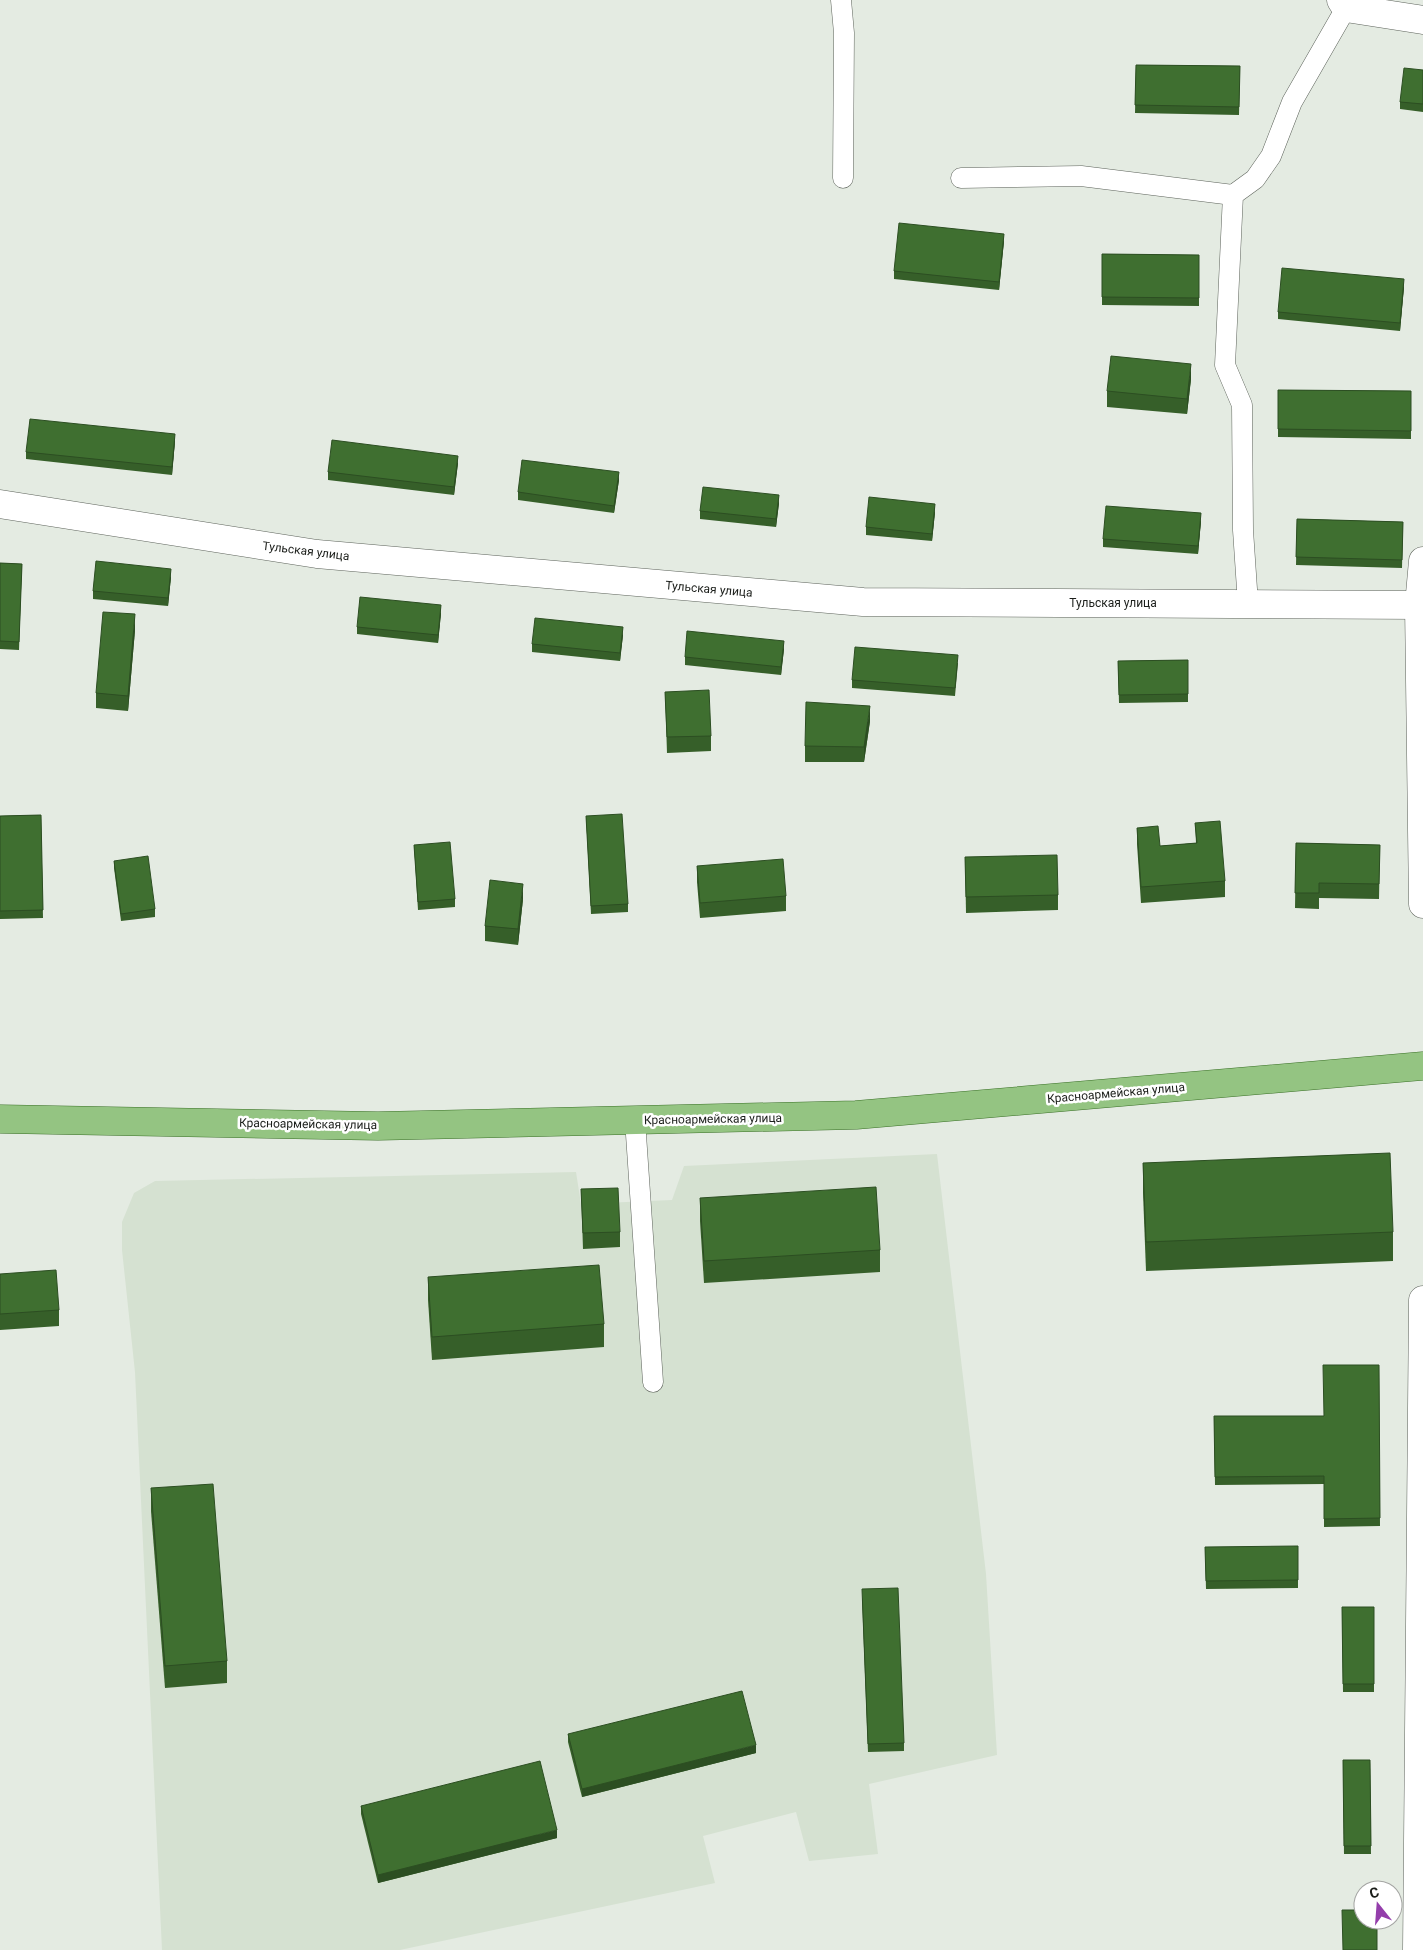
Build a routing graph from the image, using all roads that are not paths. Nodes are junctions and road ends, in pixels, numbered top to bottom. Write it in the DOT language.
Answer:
graph roads {
  1 [pos="840,0"];
  2 [pos="1343,4"];
  3 [pos="1423,20"];
  4 [pos="843,178"];
  5 [pos="961,178"];
  6 [pos="1233,195"];
  7 [pos="0,504"];
  8 [pos="1423,560"];
  9 [pos="1248,604"];
  10 [pos="1421,605"];
  11 [pos="1423,904"];
  12 [pos="1423,1066"];
  13 [pos="0,1119"];
  14 [pos="636,1120"];
  15 [pos="1423,1300"];
  16 [pos="653,1382"];
  17 [pos="1417,1950"];
  1 -- 4 [label="lane"];
  2 -- 3 [label="street"];
  2 -- 6 [label="lane"];
  5 -- 6 [label="lane"];
  6 -- 9 [label="lane"];
  7 -- 9 [label="street, Тульская улица"];
  8 -- 10 [label="street"];
  9 -- 10 [label="street, Тульская улица"];
  10 -- 11 [label="street"];
  12 -- 14 [label="main road, Красноармейская улица"];
  13 -- 14 [label="main road, Красноармейская улица"];
  14 -- 16 [label="lane"];
  15 -- 17 [label="street"];
}
